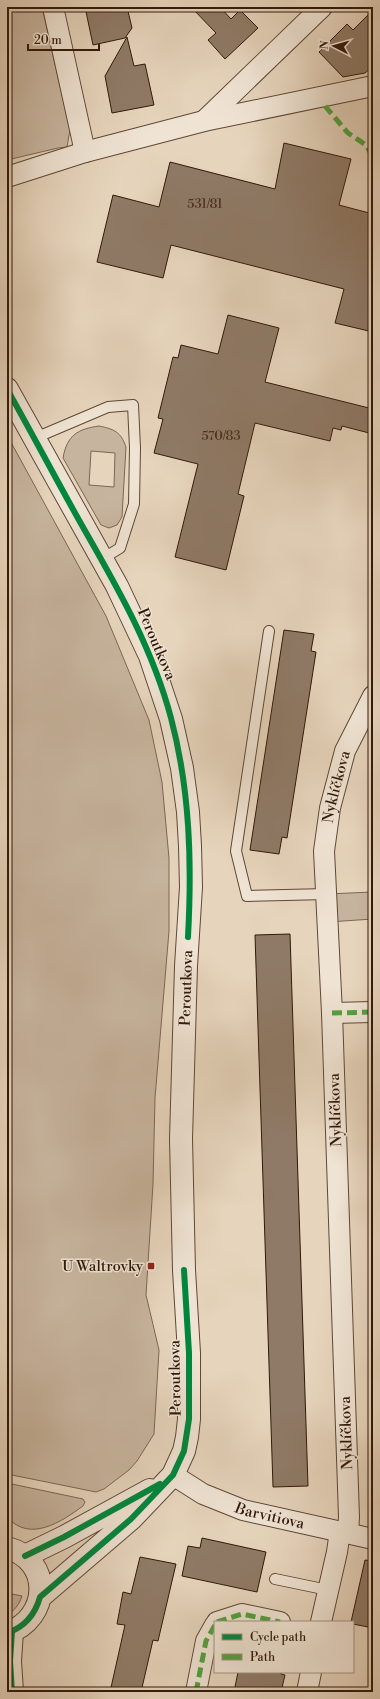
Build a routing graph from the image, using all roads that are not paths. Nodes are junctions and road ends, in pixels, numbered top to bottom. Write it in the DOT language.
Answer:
graph roads {
  1 [pos="53,7"];
  2 [pos="322,7"];
  3 [pos="373,86"];
  4 [pos="204,121"];
  5 [pos="85,152"];
  6 [pos="7,177"];
  7 [pos="7,389"];
  8 [pos="35,438"];
  9 [pos="102,559"];
  10 [pos="269,631"];
  11 [pos="373,696"];
  12 [pos="327,894"];
  13 [pos="373,1012"];
  14 [pos="332,1013"];
  15 [pos="171,1477"];
  16 [pos="344,1532"];
  17 [pos="373,1539"];
  18 [pos="16,1552"];
  19 [pos="275,1579"];
  20 [pos="328,1590"];
  21 [pos="40,1597"];
  22 [pos="220,1621"];
  23 [pos="275,1621"];
  24 [pos="321,1621"];
  25 [pos="214,1627"];
  26 [pos="10,1632"];
  27 [pos="311,1673"];
  28 [pos="12,1692"];
  29 [pos="196,1692"];
  30 [pos="307,1692"];
  1 -- 5 [label="street"];
  2 -- 4 [label="street"];
  3 -- 4 [label="street"];
  4 -- 5 [label="street"];
  5 -- 6 [label="street"];
  7 -- 8 [label="street, Peroutkova"];
  8 -- 9 [label="street, Peroutkova"];
  8 -- 9 [label="lane"];
  9 -- 15 [label="street, Peroutkova"];
  10 -- 12 [label="lane"];
  11 -- 12 [label="street, Nyklíčkova"];
  12 -- 14 [label="street, Nyklíčkova"];
  13 -- 14 [label="street"];
  14 -- 16 [label="street, Nyklíčkova"];
  15 -- 16 [label="street, Barvitiova"];
  15 -- 18 [label="street"];
  15 -- 21 [label="street, Peroutkova"];
  16 -- 17 [label="street, Barvitiova"];
  16 -- 20 [label="street, Nyklíčkova"];
  18 -- 21 [label="street"];
  19 -- 20 [label="lane"];
  20 -- 24 [label="street, Nyklíčkova"];
  21 -- 26 [label="street"];
  22 -- 23 [label="street"];
  25 -- 29 [label="street"];
  26 -- 28 [label="street"];
  27 -- 30 [label="street"];
}
